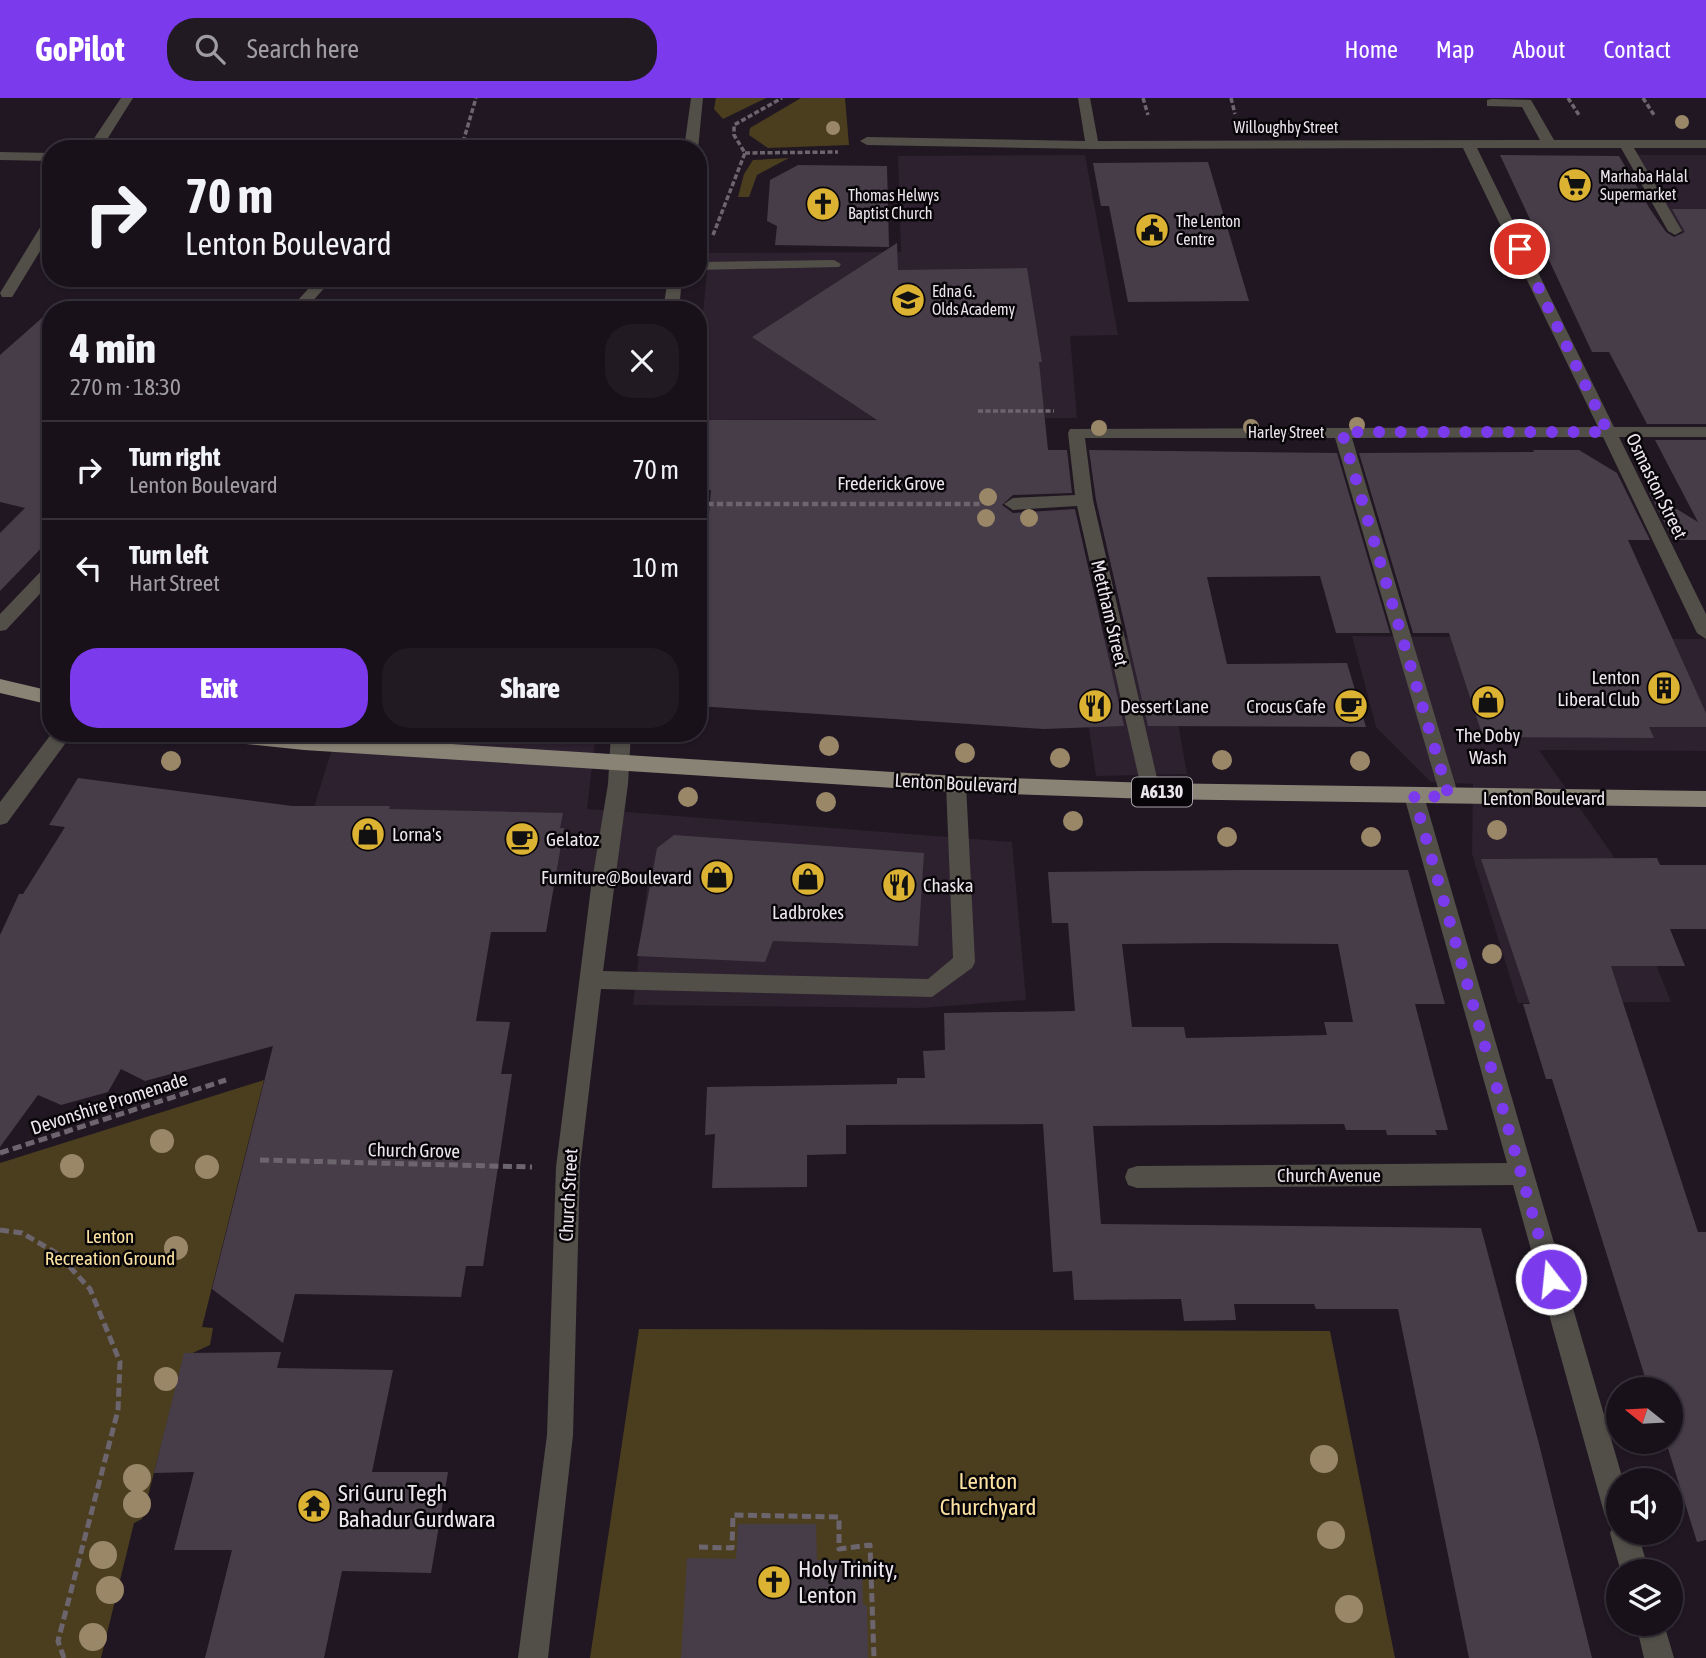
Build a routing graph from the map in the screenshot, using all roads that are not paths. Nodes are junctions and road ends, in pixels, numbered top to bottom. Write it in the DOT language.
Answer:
graph roads {
  1 [pos="127,98"];
  2 [pos="697,98"];
  3 [pos="1084,98"];
  4 [pos="1492,103"];
  5 [pos="100,140"];
  6 [pos="692,140"];
  7 [pos="867,141"];
  8 [pos="1468,144"];
  9 [pos="1549,144"];
  10 [pos="1625,144"];
  11 [pos="1706,144"];
  12 [pos="1092,145"];
  13 [pos="0,156"];
  14 [pos="42,157"];
  15 [pos="1675,231"];
  16 [pos="42,236"];
  17 [pos="834,264"];
  18 [pos="707,266"];
  19 [pos="318,287"];
  20 [pos="7,294"];
  21 [pos="304,301"];
  22 [pos="1342,432"];
  23 [pos="1608,432"];
  24 [pos="1706,432"];
  25 [pos="1076,433"];
  26 [pos="1084,500"];
  27 [pos="1013,504"];
  28 [pos="42,581"];
  29 [pos="0,625"];
  30 [pos="1706,633"];
  31 [pos="0,686"];
  32 [pos="42,696"];
  33 [pos="56,742"];
  34 [pos="294,742"];
  35 [pos="620,742"];
  36 [pos="618,762"];
  37 [pos="956,784"];
  38 [pos="1150,792"];
  39 [pos="1414,796"];
  40 [pos="1449,797"];
  41 [pos="1706,799"];
  42 [pos="0,817"];
  43 [pos="591,980"];
  44 [pos="1521,1174"];
  45 [pos="1136,1177"];
  46 [pos="1606,1471"];
  47 [pos="1653,1636"];
  48 [pos="533,1658"];
  49 [pos="1659,1658"];
  1 -- 5 [label="street"];
  2 -- 6 [label="street"];
  3 -- 12 [label="street"];
  4 -- 9 [label="street"];
  7 -- 12 [label="street, Willoughby Street"];
  8 -- 9 [label="street, Willoughby Street"];
  8 -- 12 [label="street, Willoughby Street"];
  8 -- 23 [label="street, Osmaston Street"];
  9 -- 10 [label="street, Willoughby Street"];
  10 -- 11 [label="street, Willoughby Street"];
  10 -- 15 [label="street"];
  13 -- 14 [label="street"];
  16 -- 20 [label="street"];
  17 -- 18 [label="street"];
  19 -- 21 [label="street"];
  22 -- 23 [label="street, Harley Street"];
  22 -- 25 [label="street, Harley Street"];
  22 -- 40 [label="street"];
  23 -- 24 [label="street, Harley Street"];
  23 -- 30 [label="street, Osmaston Street"];
  25 -- 26 [label="street, Mettham Street"];
  26 -- 27 [label="street"];
  26 -- 38 [label="street, Mettham Street"];
  28 -- 29 [label="street"];
  31 -- 32 [label="main road"];
  33 -- 42 [label="street"];
  34 -- 36 [label="main road, Lenton Boulevard / A6130"];
  35 -- 36 [label="street, Church Street"];
  36 -- 37 [label="main road, Lenton Boulevard / A6130"];
  36 -- 43 [label="street, Church Street"];
  37 -- 38 [label="main road, Lenton Boulevard / A6130"];
  37 -- 43 [label="street"];
  38 -- 39 [label="main road, Lenton Boulevard / A6130"];
  39 -- 40 [label="main road, Lenton Boulevard / A6130"];
  39 -- 44 [label="street"];
  40 -- 41 [label="main road, Lenton Boulevard / A6130"];
  43 -- 48 [label="street, Church Street"];
  44 -- 45 [label="street, Church Avenue"];
  44 -- 46 [label="street"];
  47 -- 49 [label="street"];
}
